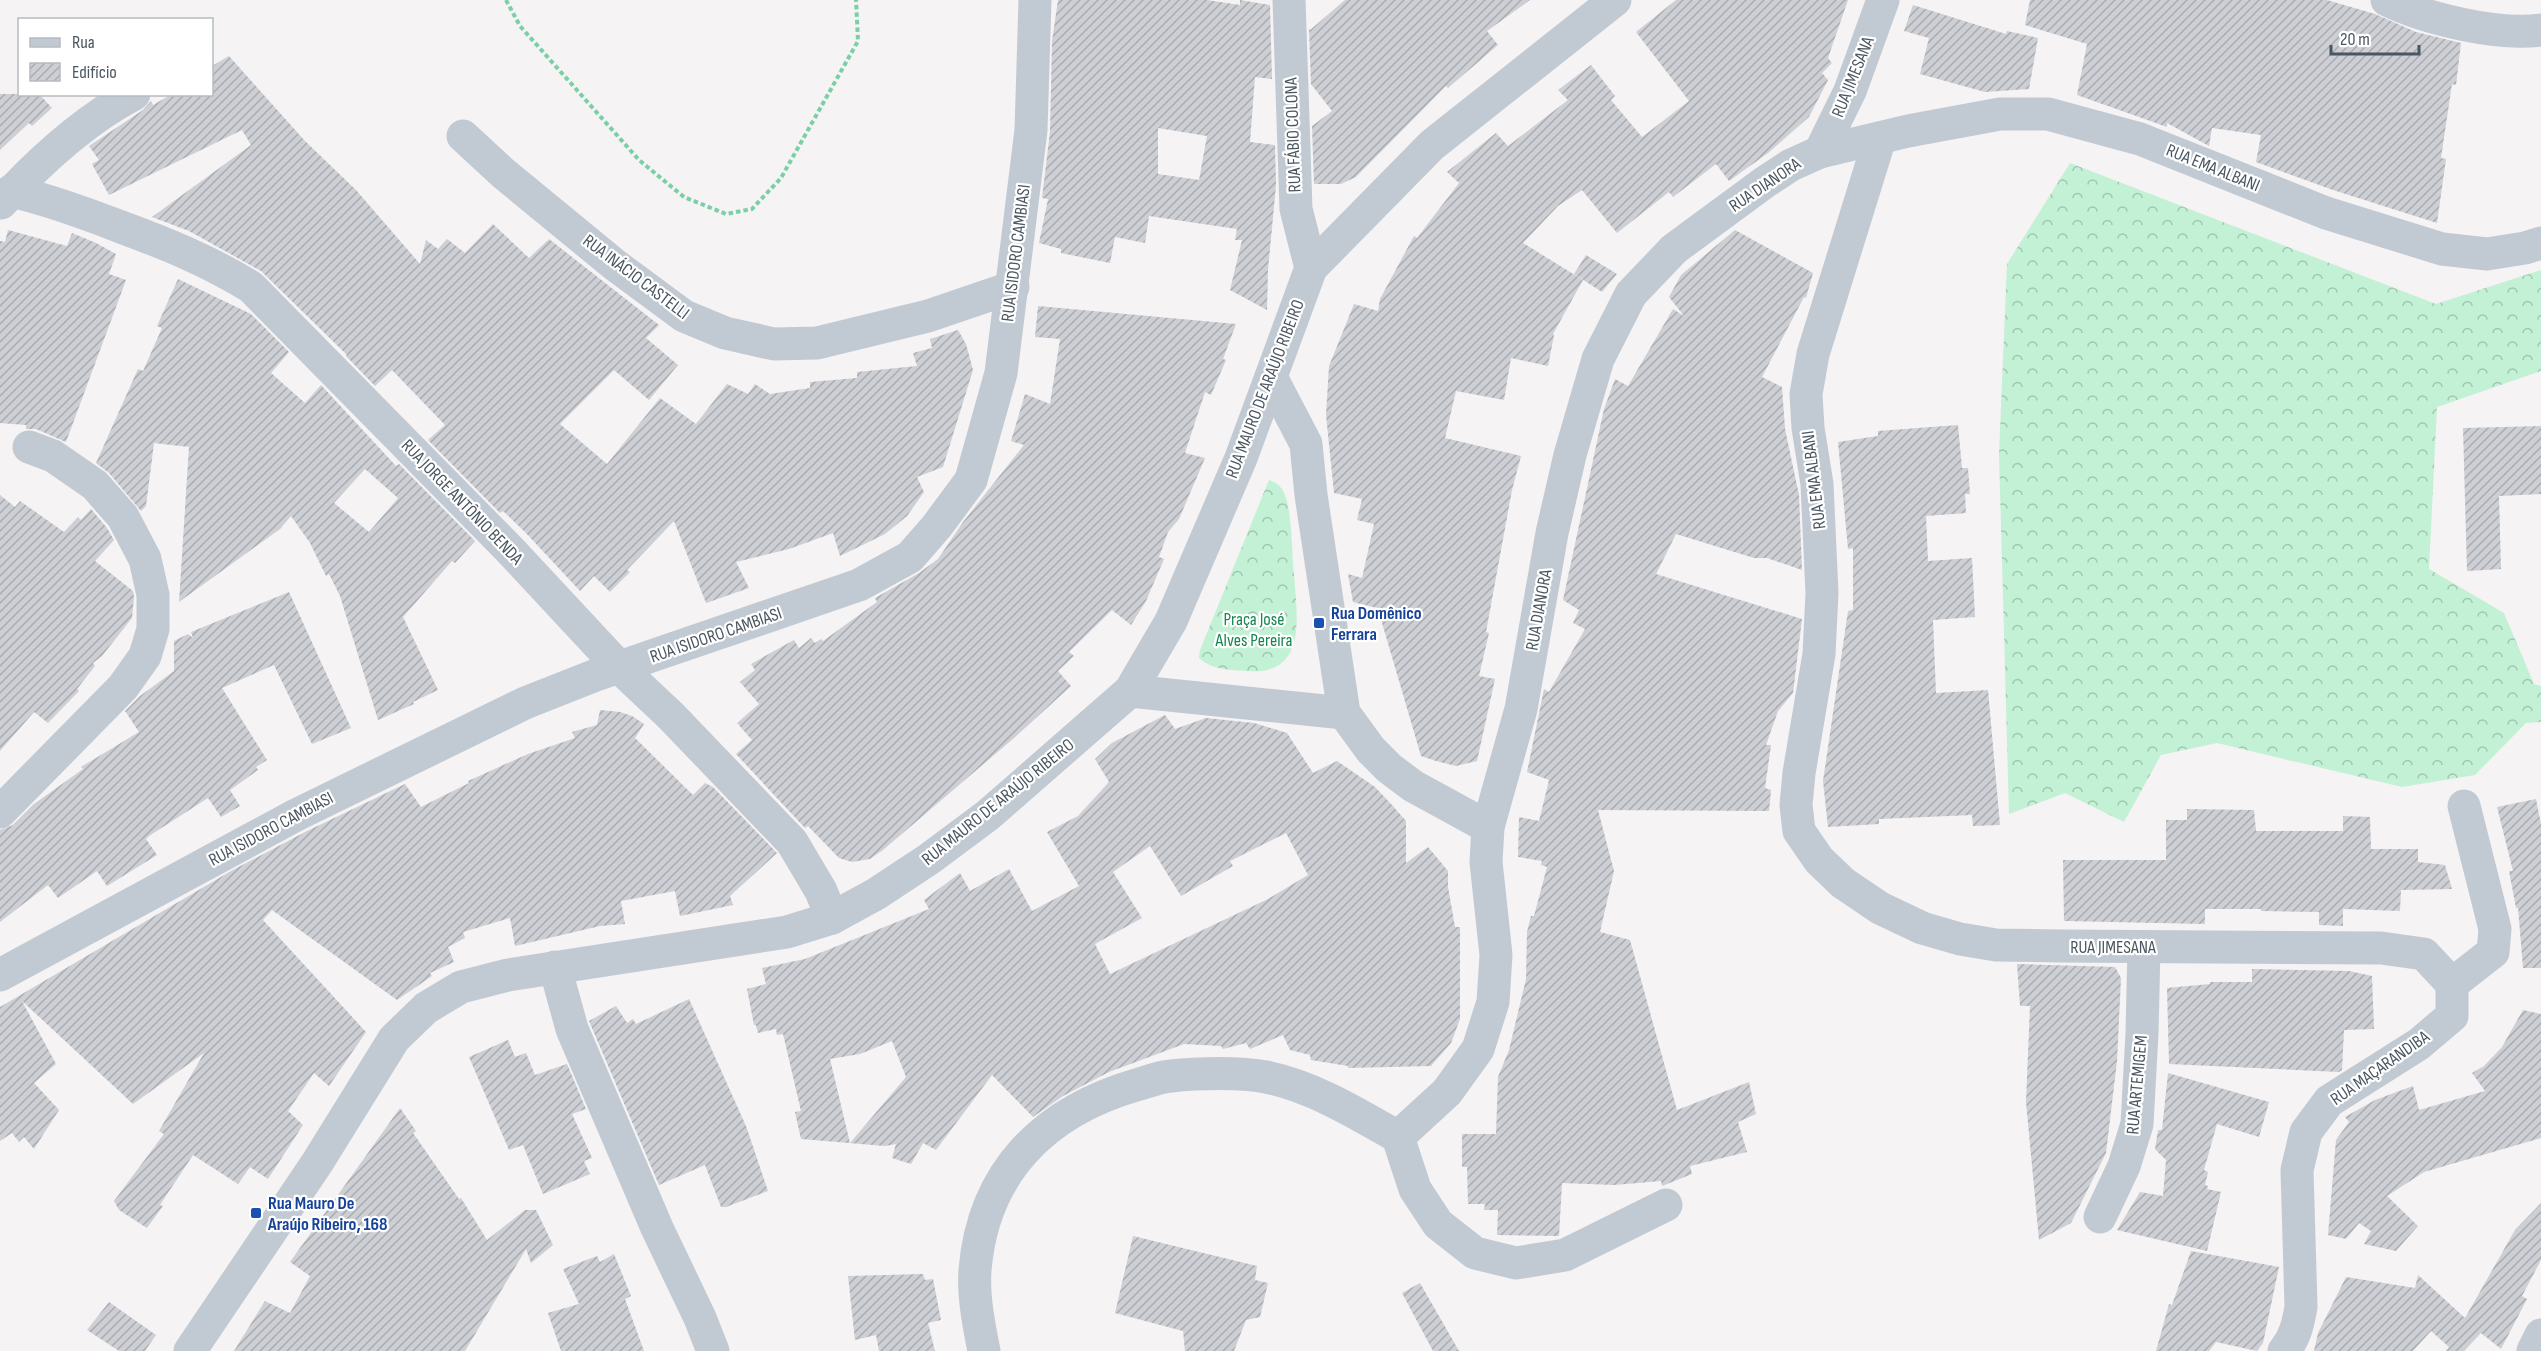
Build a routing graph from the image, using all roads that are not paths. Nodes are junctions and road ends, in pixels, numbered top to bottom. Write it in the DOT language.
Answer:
graph roads {
  1 [pos="1035,0"];
  2 [pos="1289,0"];
  3 [pos="1615,0"];
  4 [pos="1883,0"];
  5 [pos="2387,0"];
  6 [pos="2541,30"];
  7 [pos="130,96"];
  8 [pos="463,136"];
  9 [pos="1880,138"];
  10 [pos="1820,152"];
  11 [pos="6,197"];
  12 [pos="2541,243"];
  13 [pos="1311,268"];
  14 [pos="1013,287"];
  15 [pos="1270,377"];
  16 [pos="29,447"];
  17 [pos="619,667"];
  18 [pos="1130,691"];
  19 [pos="1344,713"];
  20 [pos="2464,806"];
  21 [pos="0,812"];
  22 [pos="1488,827"];
  23 [pos="1799,831"];
  24 [pos="832,918"];
  25 [pos="2144,947"];
  26 [pos="555,967"];
  27 [pos="0,975"];
  28 [pos="2452,984"];
  29 [pos="1398,1137"];
  30 [pos="1666,1205"];
  31 [pos="2100,1217"];
  32 [pos="2541,1335"];
  33 [pos="190,1351"];
  34 [pos="713,1351"];
  35 [pos="984,1351"];
  36 [pos="2284,1351"];
  37 [pos="2533,1351"];
  1 -- 14 [label="street, RUA ISIDORO CAMBIASI"];
  2 -- 13 [label="street, RUA FÁBIO COLONA"];
  3 -- 13 [label="street, RUA MAURO DE ARAÚJO RIBEIRO"];
  4 -- 10 [label="street, RUA JIMESANA"];
  5 -- 6 [label="street"];
  7 -- 11 [label="street"];
  8 -- 14 [label="street, RUA INÁCIO CASTELLI"];
  9 -- 10 [label="street, RUA EMA ALBANI"];
  9 -- 12 [label="street, RUA EMA ALBANI"];
  9 -- 23 [label="street, RUA EMA ALBANI"];
  10 -- 22 [label="street, RUA DIANORA"];
  11 -- 17 [label="street, RUA JORGE ANTÔNIO BENDA"];
  13 -- 15 [label="street, RUA MAURO DE ARAÚJO RIBEIRO"];
  14 -- 17 [label="street, RUA ISIDORO CAMBIASI"];
  15 -- 18 [label="street, RUA MAURO DE ARAÚJO RIBEIRO"];
  15 -- 19 [label="street"];
  16 -- 21 [label="street"];
  17 -- 24 [label="street, RUA JORGE ANTÔNIO BENDA"];
  17 -- 27 [label="street, RUA ISIDORO CAMBIASI"];
  18 -- 19 [label="street"];
  18 -- 24 [label="street, RUA MAURO DE ARAÚJO RIBEIRO"];
  19 -- 22 [label="street"];
  20 -- 28 [label="street"];
  22 -- 29 [label="street, RUA DIANORA"];
  23 -- 25 [label="street, RUA JIMESANA"];
  24 -- 26 [label="street, RUA MAURO DE ARAÚJO RIBEIRO"];
  25 -- 28 [label="street, RUA JIMESANA"];
  25 -- 31 [label="street, RUA ARTEMIGEM"];
  26 -- 33 [label="street, RUA MAURO DE ARAÚJO RIBEIRO"];
  26 -- 34 [label="street"];
  28 -- 36 [label="street, RUA MAÇARANDIBA"];
  29 -- 30 [label="street"];
  29 -- 35 [label="street"];
  32 -- 37 [label="street"];
}
